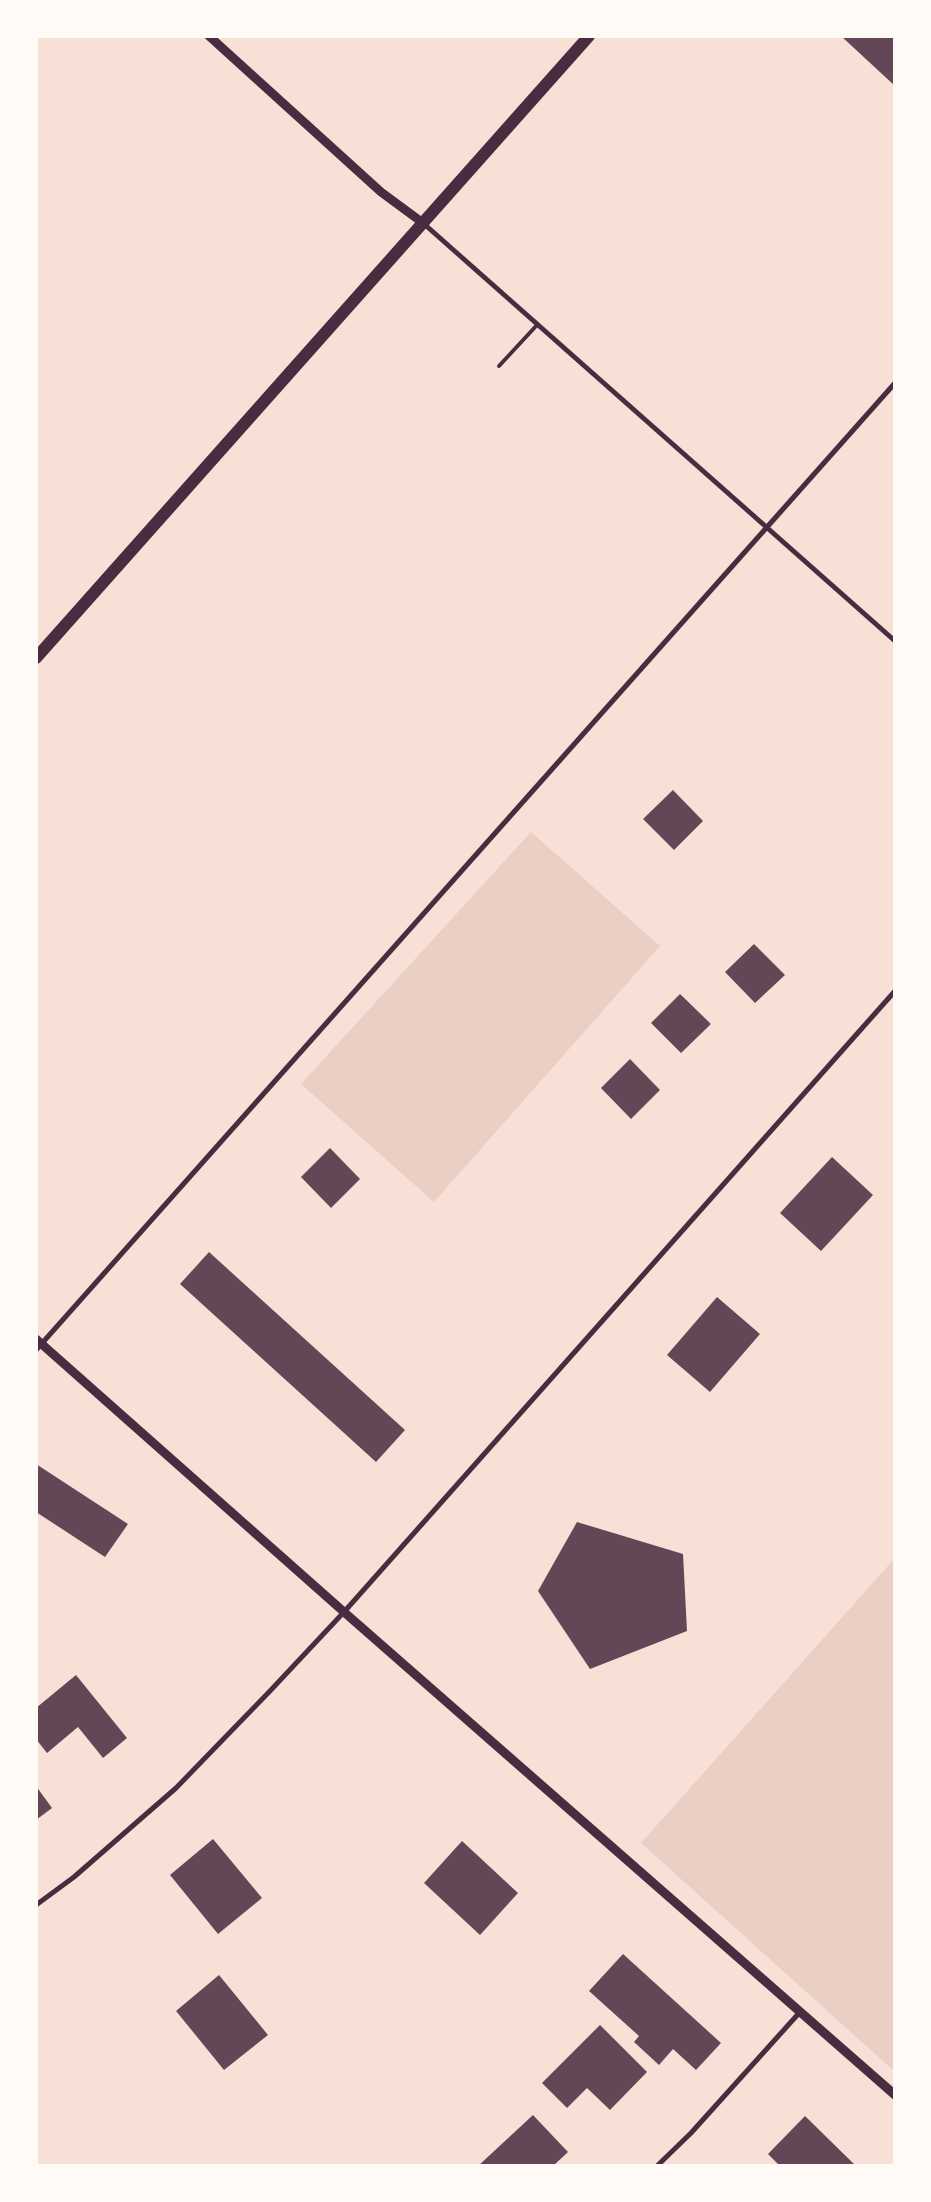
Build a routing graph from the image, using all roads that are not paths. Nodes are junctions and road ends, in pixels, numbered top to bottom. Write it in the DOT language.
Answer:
graph roads {
  1 [pos="209,36"];
  2 [pos="589,36"];
  3 [pos="423,223"];
  4 [pos="536,325"];
  5 [pos="499,366"];
  6 [pos="895,383"];
  7 [pos="767,527"];
  8 [pos="895,640"];
  9 [pos="36,658"];
  10 [pos="895,991"];
  11 [pos="38,1344"];
  12 [pos="344,1612"];
  13 [pos="36,1905"];
  14 [pos="800,2012"];
  15 [pos="895,2095"];
  16 [pos="657,2166"];
  1 -- 3 [label="street"];
  2 -- 3 [label="main road"];
  3 -- 4 [label="street"];
  3 -- 9 [label="main road"];
  4 -- 5 [label="lane"];
  4 -- 7 [label="street"];
  6 -- 7 [label="street"];
  7 -- 8 [label="street"];
  7 -- 11 [label="street"];
  10 -- 12 [label="street"];
  11 -- 12 [label="street"];
  12 -- 13 [label="street"];
  12 -- 14 [label="street"];
  14 -- 15 [label="street"];
  14 -- 16 [label="street"];
}
